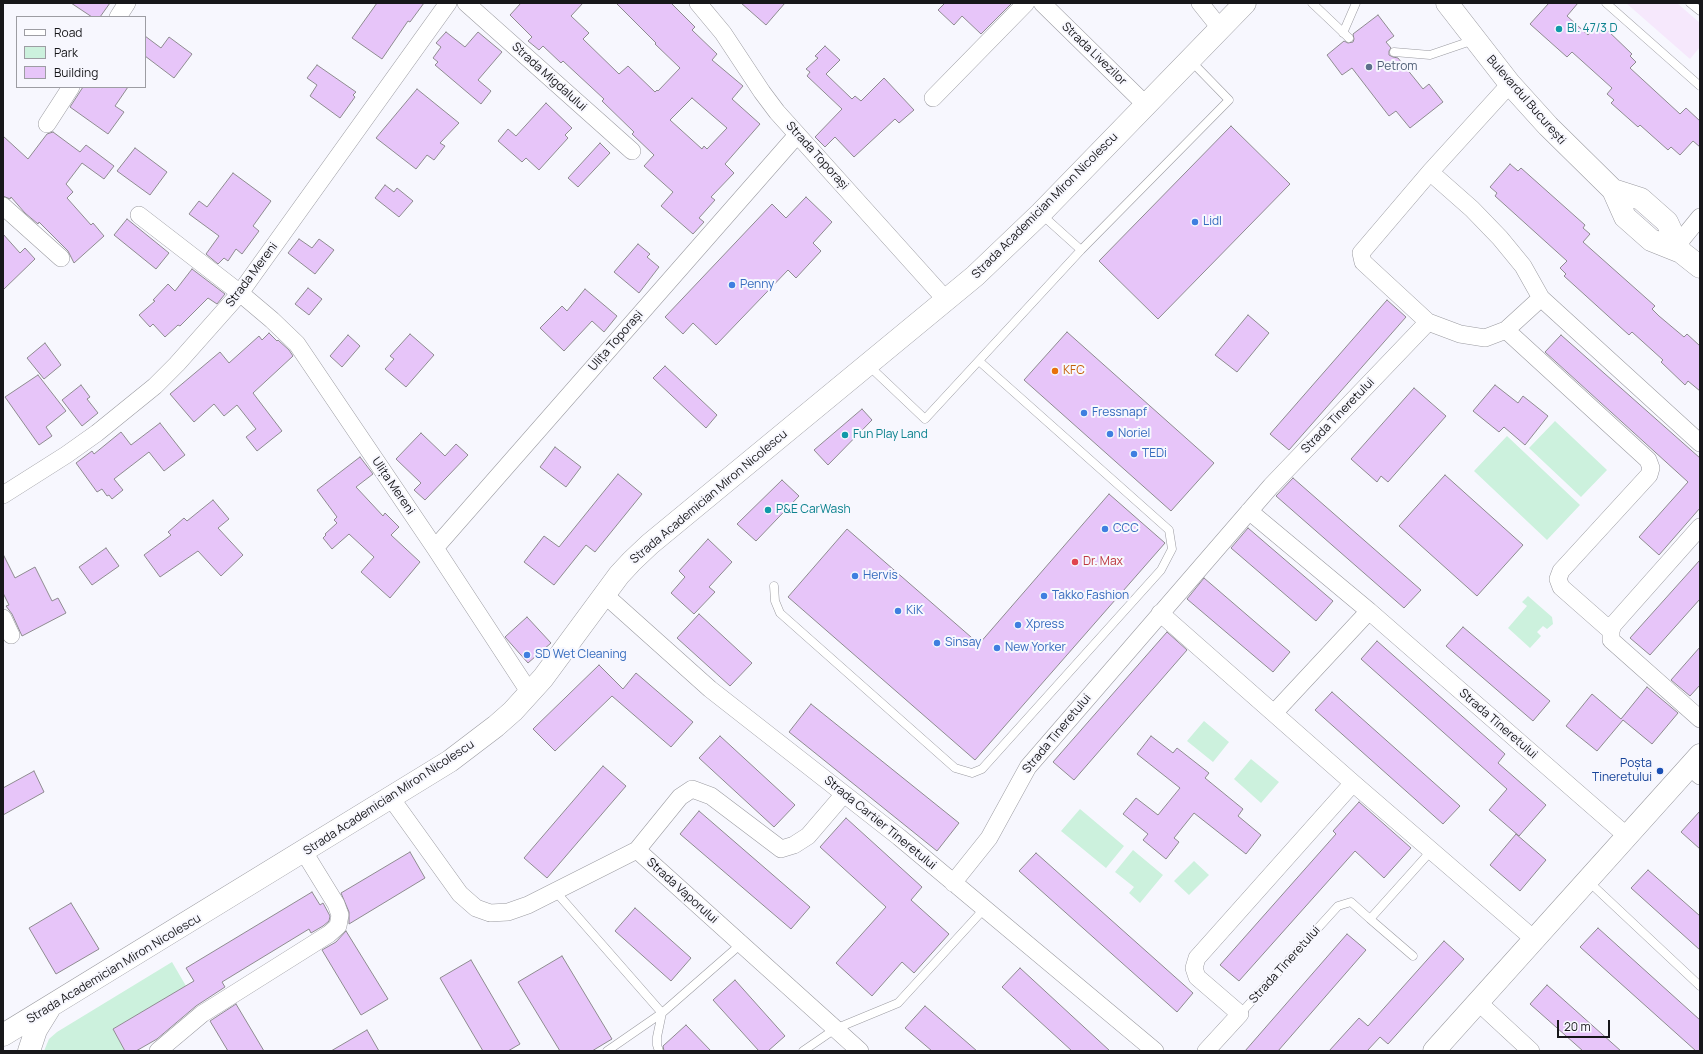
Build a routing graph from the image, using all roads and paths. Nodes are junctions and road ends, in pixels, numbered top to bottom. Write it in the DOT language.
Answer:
graph roads {
  1 [pos="127,3"];
  2 [pos="448,3"];
  3 [pos="466,3"];
  4 [pos="698,3"];
  5 [pos="1026,3"];
  6 [pos="1042,3"];
  7 [pos="1200,3"];
  8 [pos="1245,3"];
  9 [pos="1312,3"];
  10 [pos="1356,3"];
  11 [pos="1447,3"];
  12 [pos="1606,3"];
  13 [pos="1690,3"];
  14 [pos="1700,11"];
  15 [pos="119,16"];
  16 [pos="1220,28"];
  17 [pos="1475,40"];
  18 [pos="1394,52"];
  19 [pos="1190,60"];
  20 [pos="1510,84"];
  21 [pos="1700,86"];
  22 [pos="70,88"];
  23 [pos="934,98"];
  24 [pos="1146,105"];
  25 [pos="47,124"];
  26 [pos="797,135"];
  27 [pos="632,151"];
  28 [pos="1430,172"];
  29 [pos="3,206"];
  30 [pos="1041,213"];
  31 [pos="139,215"];
  32 [pos="1700,216"];
  33 [pos="1680,248"];
  34 [pos="1081,250"];
  35 [pos="61,258"];
  36 [pos="1700,267"];
  37 [pos="240,293"];
  38 [pos="1541,298"];
  39 [pos="947,301"];
  40 [pos="1428,322"];
  41 [pos="1506,330"];
  42 [pos="979,361"];
  43 [pos="868,365"];
  44 [pos="1700,443"];
  45 [pos="3,495"];
  46 [pos="1249,511"];
  47 [pos="1700,527"];
  48 [pos="435,548"];
  49 [pos="774,586"];
  50 [pos="605,595"];
  51 [pos="1369,611"];
  52 [pos="1160,613"];
  53 [pos="3,618"];
  54 [pos="1611,631"];
  55 [pos="11,635"];
  56 [pos="530,693"];
  57 [pos="1274,713"];
  58 [pos="1700,720"];
  59 [pos="1697,766"];
  60 [pos="1353,783"];
  61 [pos="844,794"];
  62 [pos="391,798"];
  63 [pos="1627,836"];
  64 [pos="637,850"];
  65 [pos="1431,850"];
  66 [pos="304,852"];
  67 [pos="1587,880"];
  68 [pos="954,883"];
  69 [pos="556,892"];
  70 [pos="984,909"];
  71 [pos="1370,919"];
  72 [pos="1535,940"];
  73 [pos="741,944"];
  74 [pos="1413,956"];
  75 [pos="1700,986"];
  76 [pos="1478,1002"];
  77 [pos="51,1008"];
  78 [pos="662,1013"];
  79 [pos="1240,1014"];
  80 [pos="835,1028"];
  81 [pos="3,1035"];
  82 [pos="29,1051"];
  83 [pos="158,1051"];
  84 [pos="607,1051"];
  85 [pos="659,1051"];
  86 [pos="803,1051"];
  87 [pos="860,1051"];
  88 [pos="1155,1051"];
  89 [pos="1206,1051"];
  90 [pos="1434,1051"];
  91 [pos="1531,1051"];
  1 -- 15 [label="street"];
  2 -- 37 [label="street, Strada Mereni"];
  3 -- 27 [label="street, Strada Migdalului"];
  4 -- 26 [label="street, Strada Toporași"];
  5 -- 23 [label="street"];
  6 -- 24 [label="street, Strada Livezilor"];
  7 -- 16 [label="street"];
  8 -- 16 [label="street, Strada Academician Miron Nicolescu"];
  9 -- 10 [label="lane"];
  11 -- 17 [label="street, Bulevardul București"];
  12 -- 21 [label="lane"];
  13 -- 14 [label="lane"];
  16 -- 19 [label="street, Strada Academician Miron Nicolescu"];
  17 -- 18 [label="lane"];
  17 -- 20 [label="street, Bulevardul București"];
  19 -- 24 [label="street, Strada Academician Miron Nicolescu"];
  19 -- 34 [label="lane"];
  20 -- 28 [label="street"];
  20 -- 33 [label="street, Bulevardul București"];
  22 -- 25 [label="street"];
  24 -- 30 [label="street, Strada Academician Miron Nicolescu"];
  26 -- 39 [label="street, Strada Toporași"];
  26 -- 48 [label="street, Ulița Toporași"];
  28 -- 38 [label="street"];
  28 -- 40 [label="street"];
  29 -- 35 [label="street"];
  30 -- 34 [label="lane"];
  30 -- 39 [label="street, Strada Academician Miron Nicolescu"];
  31 -- 37 [label="street, Ulița Mereni"];
  32 -- 33 [label="street"];
  33 -- 36 [label="street, Bulevardul București"];
  34 -- 42 [label="lane"];
  37 -- 45 [label="street, Strada Mereni"];
  37 -- 48 [label="street, Ulița Mereni"];
  38 -- 41 [label="street"];
  38 -- 44 [label="street"];
  39 -- 43 [label="street, Strada Academician Miron Nicolescu"];
  40 -- 41 [label="street"];
  40 -- 46 [label="street, Strada Tineretului"];
  41 -- 54 [label="street"];
  42 -- 43 [label="lane"];
  42 -- 49 [label="lane"];
  43 -- 50 [label="street, Strada Academician Miron Nicolescu"];
  46 -- 51 [label="street, Strada Tineretului"];
  46 -- 52 [label="street, Strada Tineretului"];
  47 -- 54 [label="street"];
  48 -- 56 [label="street, Ulița Mereni"];
  50 -- 56 [label="street, Strada Academician Miron Nicolescu"];
  50 -- 61 [label="street, Strada Cartier Tineretului"];
  51 -- 57 [label="street"];
  51 -- 63 [label="street, Strada Tineretului"];
  52 -- 57 [label="street"];
  52 -- 68 [label="street, Strada Tineretului"];
  53 -- 55 [label="street"];
  54 -- 58 [label="street"];
  56 -- 62 [label="street, Strada Academician Miron Nicolescu"];
  57 -- 60 [label="street"];
  59 -- 63 [label="street"];
  60 -- 65 [label="street"];
  60 -- 79 [label="street, Strada Tineretului"];
  61 -- 64 [label="street, Strada Vaporului"];
  61 -- 68 [label="street, Strada Cartier Tineretului"];
  62 -- 66 [label="street, Strada Academician Miron Nicolescu"];
  62 -- 69 [label="street"];
  63 -- 67 [label="street"];
  64 -- 69 [label="street"];
  64 -- 73 [label="street, Strada Vaporului"];
  65 -- 71 [label="lane"];
  65 -- 72 [label="street"];
  66 -- 77 [label="street, Strada Academician Miron Nicolescu"];
  66 -- 83 [label="street"];
  67 -- 72 [label="street"];
  67 -- 75 [label="lane"];
  68 -- 70 [label="street, Strada Cartier Tineretului"];
  69 -- 78 [label="lane"];
  70 -- 80 [label="lane"];
  70 -- 88 [label="street, Strada Cartier Tineretului"];
  71 -- 74 [label="lane"];
  71 -- 79 [label="lane, Strada Tineretului"];
  72 -- 76 [label="street"];
  73 -- 78 [label="lane"];
  73 -- 80 [label="street, Strada Vaporului"];
  76 -- 90 [label="street"];
  76 -- 91 [label="street"];
  77 -- 81 [label="street, Strada Academician Miron Nicolescu"];
  77 -- 82 [label="street"];
  78 -- 84 [label="lane"];
  78 -- 85 [label="lane"];
  79 -- 89 [label="street, Strada Tineretului"];
  80 -- 86 [label="lane"];
  80 -- 87 [label="street, Strada Vaporului"];
}
